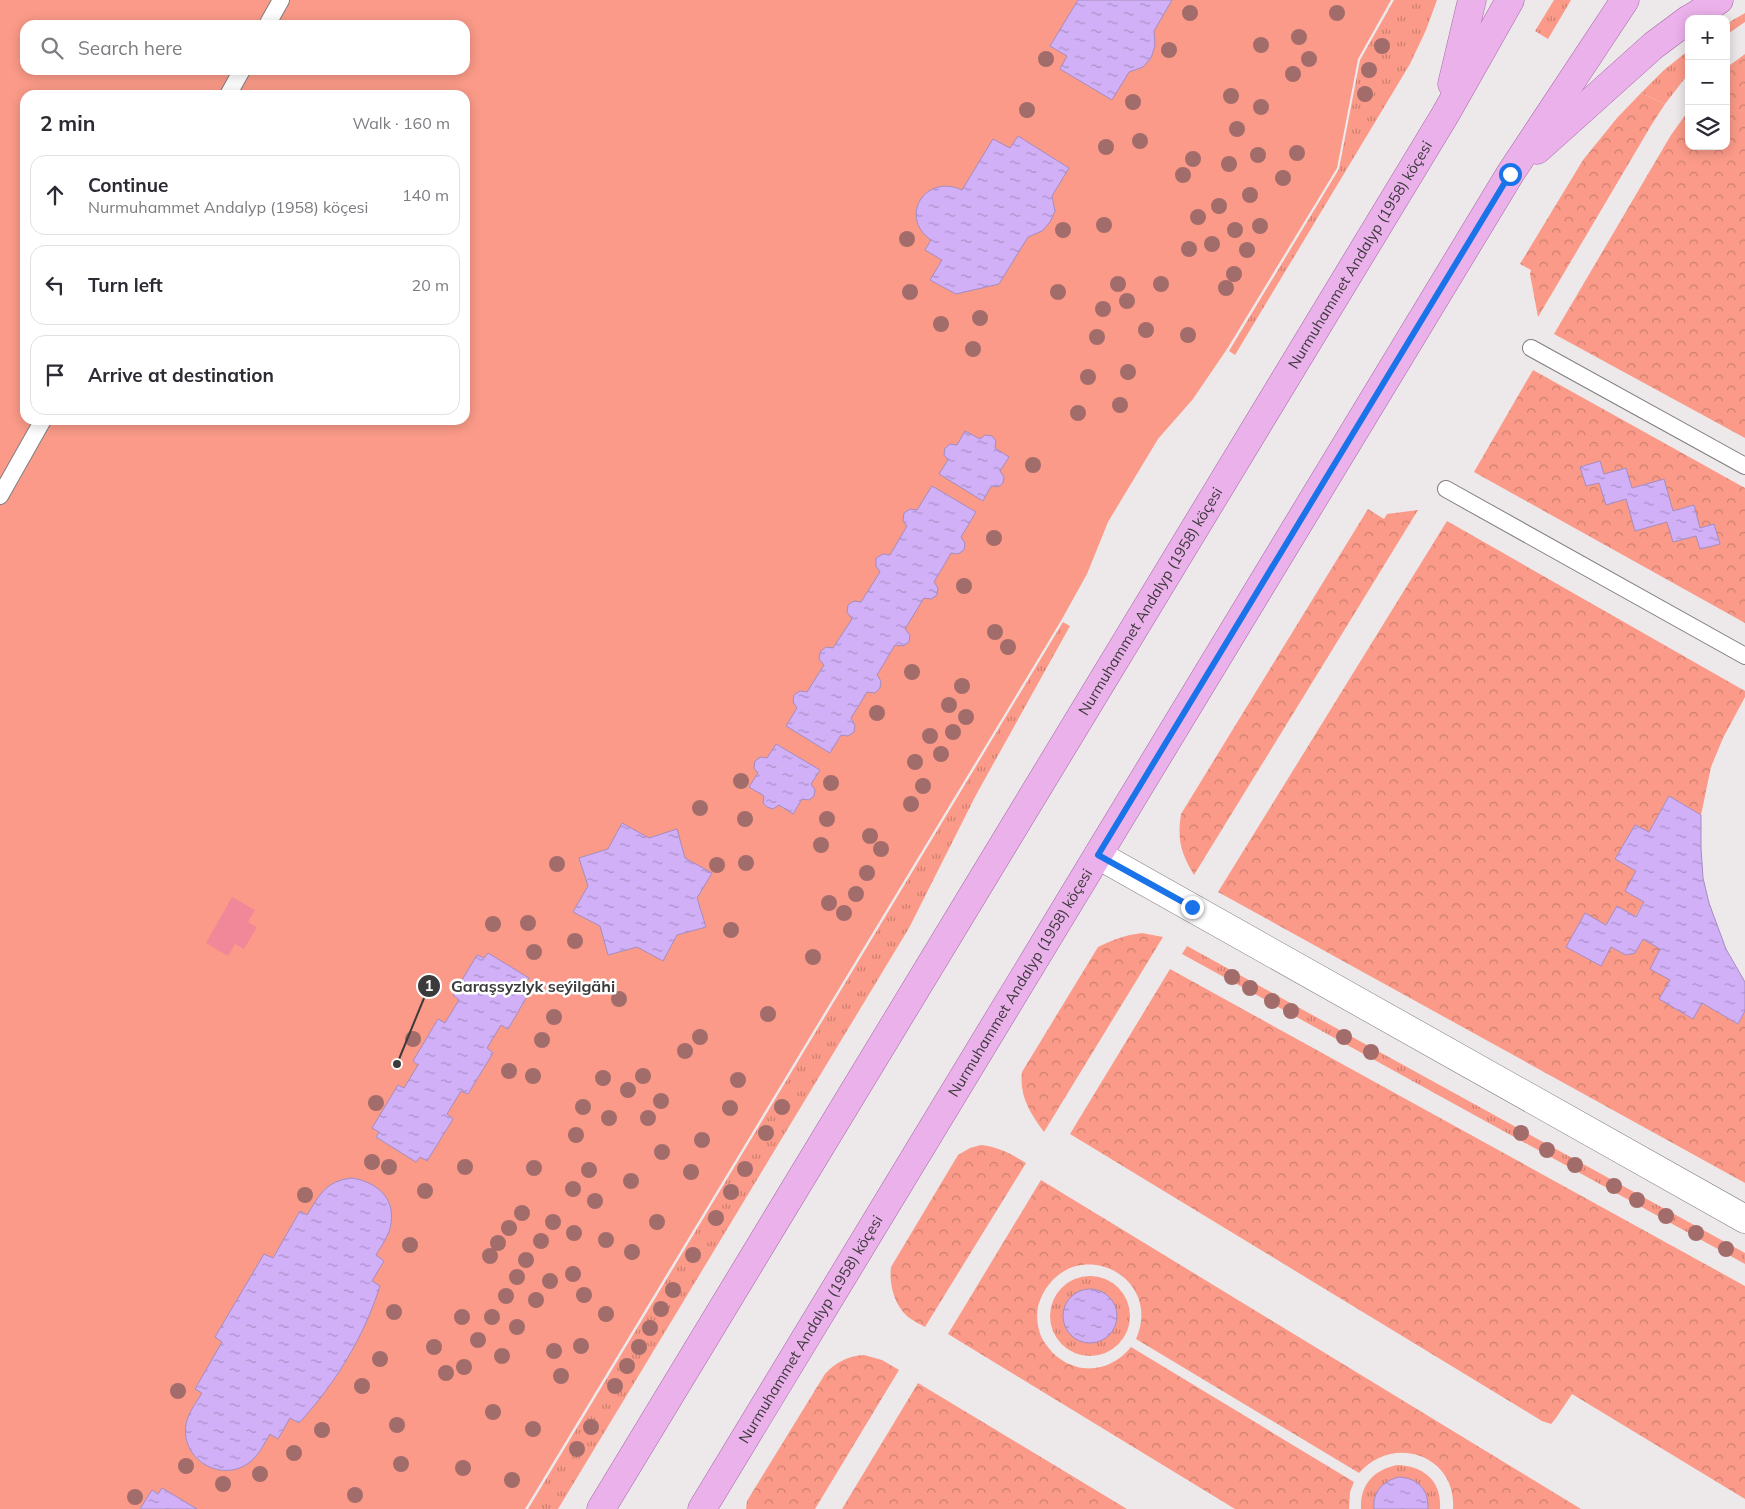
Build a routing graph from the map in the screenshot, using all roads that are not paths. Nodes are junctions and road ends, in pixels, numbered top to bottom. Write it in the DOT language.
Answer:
graph roads {
  1 [pos="281,0"];
  2 [pos="1472,0"];
  3 [pos="1510,0"];
  4 [pos="1625,0"];
  5 [pos="1719,0"];
  6 [pos="1695,15"];
  7 [pos="270,20"];
  8 [pos="1685,22"];
  9 [pos="239,75"];
  10 [pos="231,90"];
  11 [pos="1445,115"];
  12 [pos="1510,174"];
  13 [pos="1531,348"];
  14 [pos="40,425"];
  15 [pos="1745,466"];
  16 [pos="1446,489"];
  17 [pos="0,496"];
  18 [pos="1745,656"];
  19 [pos="1098,855"];
  20 [pos="1745,1219"];
  21 [pos="601,1509"];
  22 [pos="702,1509"];
  1 -- 7 [label="lane"];
  2 -- 11 [label="main road"];
  3 -- 11 [label="main road, Nurmuhammet Andalyp (1958) köçesi"];
  4 -- 12 [label="main road, Nurmuhammet Andalyp (1958) köçesi"];
  5 -- 6 [label="main road"];
  8 -- 12 [label="main road"];
  9 -- 10 [label="lane"];
  11 -- 21 [label="main road, Nurmuhammet Andalyp (1958) köçesi"];
  12 -- 19 [label="main road, Nurmuhammet Andalyp (1958) köçesi"];
  13 -- 15 [label="lane"];
  14 -- 17 [label="lane"];
  16 -- 18 [label="lane"];
  19 -- 20 [label="street"];
  19 -- 22 [label="main road, Nurmuhammet Andalyp (1958) köçesi"];
}
